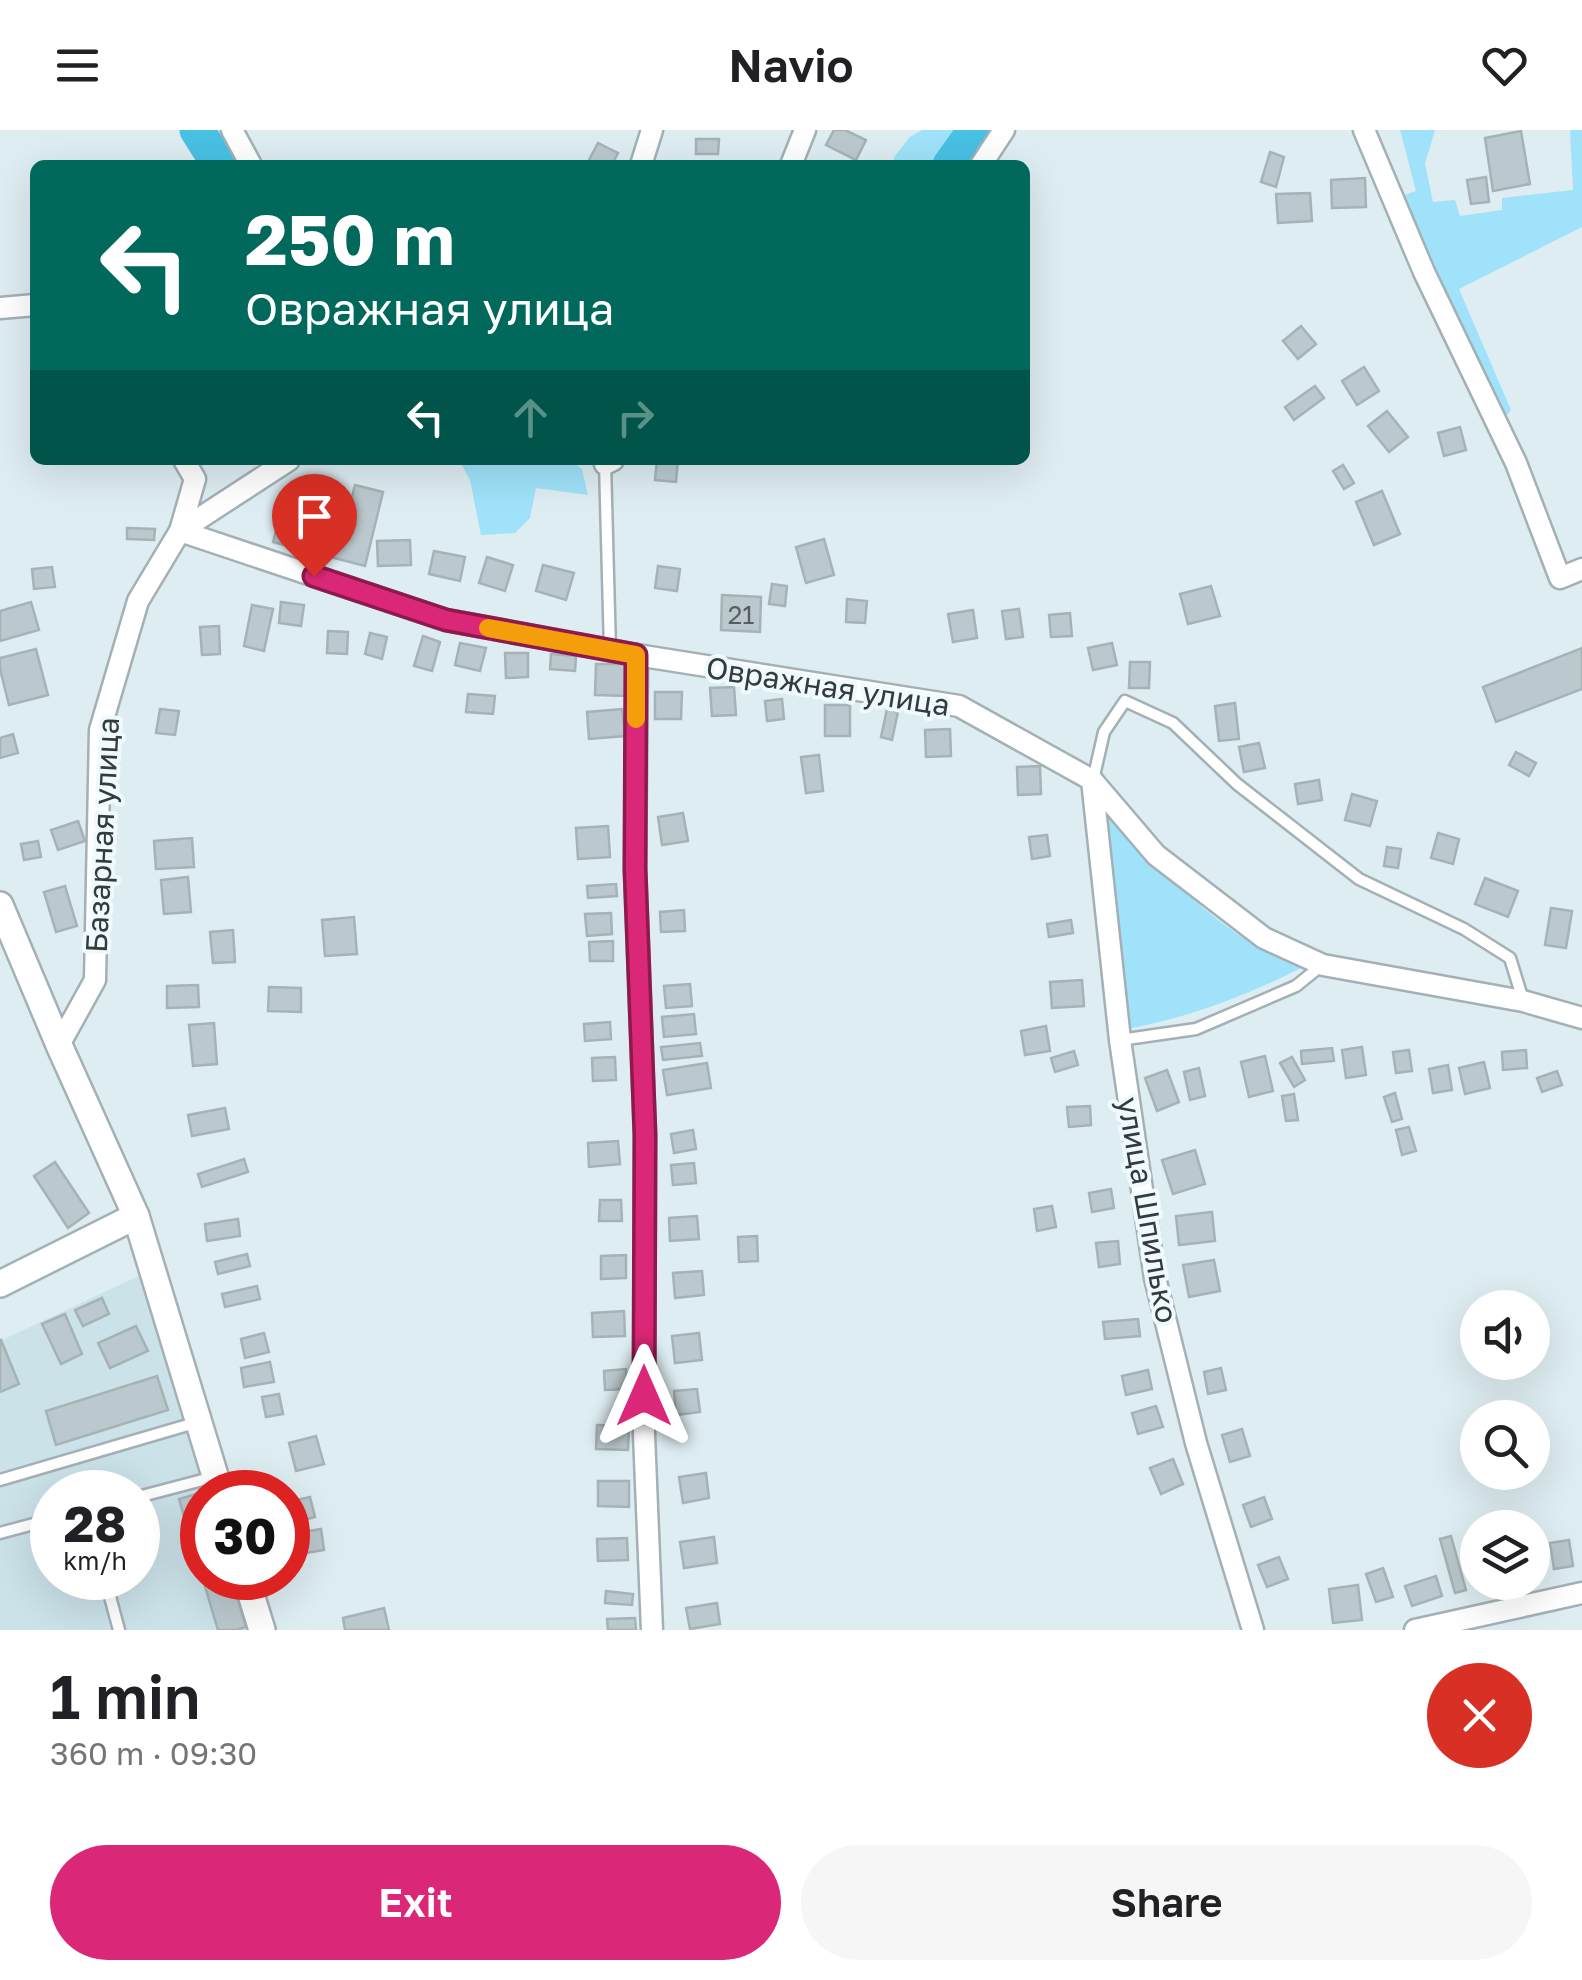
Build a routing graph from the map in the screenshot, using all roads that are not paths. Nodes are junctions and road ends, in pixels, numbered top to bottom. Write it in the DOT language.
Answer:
graph roads {
  1 [pos="232,130"];
  2 [pos="652,130"];
  3 [pos="805,130"];
  4 [pos="1004,130"];
  5 [pos="1364,130"];
  6 [pos="248,160"];
  7 [pos="643,160"];
  8 [pos="793,160"];
  9 [pos="984,160"];
  10 [pos="30,305"];
  11 [pos="0,308"];
  12 [pos="187,465"];
  13 [pos="281,465"];
  14 [pos="608,465"];
  15 [pos="180,531"];
  16 [pos="1582,568"];
  17 [pos="610,650"];
  18 [pos="636,655"];
  19 [pos="1092,780"];
  20 [pos="2,917"];
  21 [pos="1323,964"];
  22 [pos="1523,1001"];
  23 [pos="1582,1018"];
  24 [pos="1120,1040"];
  25 [pos="60,1045"];
  26 [pos="136,1216"];
  27 [pos="0,1284"];
  28 [pos="199,1422"];
  29 [pos="214,1470"];
  30 [pos="0,1480"];
  31 [pos="30,1525"];
  32 [pos="0,1533"];
  33 [pos="1582,1593"];
  34 [pos="110,1600"];
  35 [pos="253,1600"];
  36 [pos="119,1630"];
  37 [pos="262,1630"];
  38 [pos="652,1630"];
  39 [pos="1254,1630"];
  40 [pos="1416,1630"];
  1 -- 6 [label="street"];
  2 -- 7 [label="street"];
  3 -- 8 [label="street"];
  4 -- 9 [label="street"];
  5 -- 16 [label="street"];
  10 -- 11 [label="street"];
  12 -- 15 [label="street, Базарная улица"];
  13 -- 15 [label="street"];
  14 -- 17 [label="lane"];
  15 -- 17 [label="street, Овражная улица"];
  15 -- 25 [label="street, Базарная улица"];
  17 -- 18 [label="street, Овражная улица"];
  18 -- 19 [label="street, Овражная улица"];
  18 -- 38 [label="street"];
  19 -- 21 [label="street, Овражная улица"];
  19 -- 22 [label="lane"];
  19 -- 24 [label="street, улица Шпилько"];
  20 -- 25 [label="street"];
  21 -- 22 [label="street, Овражная улица"];
  21 -- 24 [label="lane"];
  22 -- 23 [label="street, Овражная улица"];
  24 -- 39 [label="street, улица Шпилько"];
  25 -- 26 [label="street"];
  26 -- 27 [label="street"];
  26 -- 28 [label="street"];
  28 -- 29 [label="street"];
  28 -- 30 [label="lane"];
  31 -- 32 [label="lane"];
  33 -- 40 [label="street"];
  34 -- 36 [label="lane"];
  35 -- 37 [label="street"];
}
